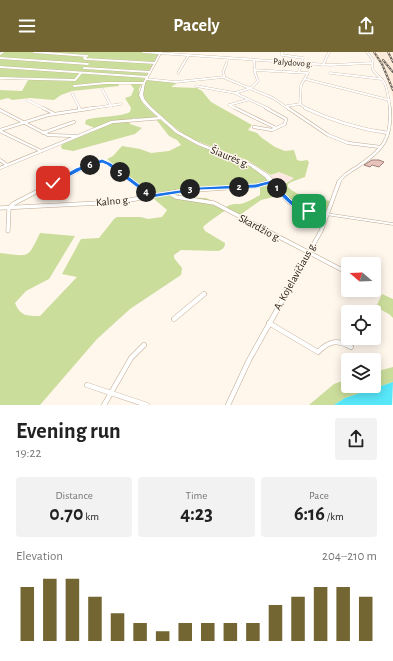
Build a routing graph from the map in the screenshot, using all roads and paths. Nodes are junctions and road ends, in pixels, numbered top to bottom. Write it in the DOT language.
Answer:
graph roads {
  1 [pos="3,52"];
  2 [pos="34,52"];
  3 [pos="143,52"];
  4 [pos="282,52"];
  5 [pos="295,52"];
  6 [pos="329,52"];
  7 [pos="368,52"];
  8 [pos="161,53"];
  9 [pos="234,53"];
  10 [pos="0,54"];
  11 [pos="188,56"];
  12 [pos="294,56"];
  13 [pos="0,58"];
  14 [pos="232,59"];
  15 [pos="254,60"];
  16 [pos="155,62"];
  17 [pos="227,62"];
  18 [pos="302,63"];
  19 [pos="372,63"];
  20 [pos="323,64"];
  21 [pos="0,67"];
  22 [pos="84,68"];
  23 [pos="254,70"];
  24 [pos="150,72"];
  25 [pos="299,72"];
  26 [pos="80,73"];
  27 [pos="178,73"];
  28 [pos="330,73"];
  29 [pos="176,76"];
  30 [pos="224,77"];
  31 [pos="0,78"];
  32 [pos="147,78"];
  33 [pos="305,79"];
  34 [pos="382,79"];
  35 [pos="173,81"];
  36 [pos="144,83"];
  37 [pos="74,86"];
  38 [pos="196,86"];
  39 [pos="102,88"];
  40 [pos="251,88"];
  41 [pos="72,93"];
  42 [pos="235,93"];
  43 [pos="27,100"];
  44 [pos="247,100"];
  45 [pos="389,100"];
  46 [pos="121,104"];
  47 [pos="300,104"];
  48 [pos="112,106"];
  49 [pos="286,106"];
  50 [pos="0,110"];
  51 [pos="80,110"];
  52 [pos="53,113"];
  53 [pos="162,118"];
  54 [pos="23,122"];
  55 [pos="74,122"];
  56 [pos="254,127"];
  57 [pos="276,128"];
  58 [pos="0,130"];
  59 [pos="43,133"];
  60 [pos="388,133"];
  61 [pos="77,136"];
  62 [pos="380,147"];
  63 [pos="41,152"];
  64 [pos="0,160"];
  65 [pos="7,165"];
  66 [pos="0,168"];
  67 [pos="272,182"];
  68 [pos="169,193"];
  69 [pos="151,196"];
  70 [pos="0,208"];
  71 [pos="9,208"];
  72 [pos="328,214"];
  73 [pos="393,224"];
  74 [pos="8,231"];
  75 [pos="309,252"];
  76 [pos="341,269"];
  77 [pos="204,294"];
  78 [pos="174,318"];
  79 [pos="269,323"];
  80 [pos="144,345"];
  81 [pos="351,347"];
  82 [pos="87,385"];
  83 [pos="112,392"];
  84 [pos="104,405"];
  85 [pos="147,405"];
  86 [pos="228,405"];
  1 -- 10 [label="street"];
  2 -- 16 [label="street"];
  3 -- 8 [label="street, Palydovo g."];
  4 -- 12 [label="street"];
  5 -- 12 [label="street"];
  6 -- 20 [label="street"];
  7 -- 19 [label="street, A. Kojelavičiaus g."];
  8 -- 11 [label="street, Palydovo g."];
  8 -- 16 [label="main road, Šiaurės g."];
  9 -- 14 [label="street"];
  11 -- 14 [label="street, Palydovo g."];
  11 -- 27 [label="street"];
  12 -- 18 [label="street"];
  13 -- 22 [label="street"];
  14 -- 15 [label="street, Palydovo g."];
  15 -- 18 [label="street, Palydovo g."];
  15 -- 23 [label="street"];
  16 -- 24 [label="main road, Šiaurės g."];
  17 -- 30 [label="street"];
  18 -- 20 [label="street, Palydovo g."];
  18 -- 25 [label="street"];
  19 -- 20 [label="street, Palydovo g."];
  19 -- 34 [label="street, A. Kojelavičiaus g."];
  21 -- 26 [label="street"];
  22 -- 24 [label="street"];
  22 -- 26 [label="street"];
  23 -- 25 [label="street"];
  23 -- 40 [label="street"];
  24 -- 32 [label="main road, Šiaurės g."];
  25 -- 33 [label="street"];
  26 -- 31 [label="street"];
  26 -- 32 [label="street"];
  28 -- 34 [label="street"];
  29 -- 35 [label="street"];
  30 -- 35 [label="street"];
  30 -- 40 [label="street"];
  32 -- 35 [label="street"];
  32 -- 36 [label="main road, Šiaurės g."];
  33 -- 45 [label="street"];
  33 -- 47 [label="street"];
  34 -- 45 [label="street, A. Kojelavičiaus g."];
  36 -- 37 [label="street"];
  36 -- 53 [label="main road, Šiaurės g."];
  38 -- 42 [label="street"];
  39 -- 48 [label="street"];
  40 -- 42 [label="street"];
  40 -- 49 [label="street"];
  41 -- 51 [label="street"];
  42 -- 44 [label="street"];
  43 -- 52 [label="street"];
  44 -- 57 [label="street"];
  44 -- 57 [label="street"];
  45 -- 60 [label="street, A. Kojelavičiaus g."];
  46 -- 48 [label="street"];
  47 -- 49 [label="street"];
  47 -- 60 [label="street"];
  48 -- 51 [label="street"];
  49 -- 62 [label="street"];
  50 -- 54 [label="street"];
  51 -- 52 [label="street"];
  52 -- 54 [label="street"];
  53 -- 61 [label="street"];
  53 -- 67 [label="main road, Šiaurės g."];
  54 -- 58 [label="street"];
  54 -- 59 [label="street"];
  55 -- 59 [label="street"];
  56 -- 57 [label="street"];
  58 -- 63 [label="street"];
  59 -- 61 [label="street"];
  60 -- 62 [label="street, A. Kojelavičiaus g."];
  61 -- 63 [label="street"];
  62 -- 72 [label="street, A. Kojelavičiaus g."];
  63 -- 65 [label="street"];
  64 -- 65 [label="street"];
  65 -- 66 [label="street"];
  67 -- 68 [label="street, Kalno g."];
  67 -- 72 [label="main road, Šiaurės g."];
  68 -- 69 [label="street, Kalno g."];
  68 -- 75 [label="street, Skardžio g."];
  69 -- 71 [label="street, Kalno g."];
  69 -- 71 [label="street"];
  70 -- 71 [label="street, Kalno g."];
  71 -- 74 [label="street"];
  72 -- 73 [label="main road, Šiaurės g."];
  72 -- 75 [label="street, A. Kojelavičiaus g."];
  75 -- 76 [label="street, Skardžio g."];
  75 -- 79 [label="street, A. Kojelavičiaus g."];
  77 -- 78 [label="street"];
  79 -- 81 [label="street"];
  79 -- 86 [label="street, A. Kojelavičiaus g."];
  80 -- 83 [label="street"];
  82 -- 83 [label="street"];
  83 -- 84 [label="street"];
  83 -- 85 [label="street"];
}
